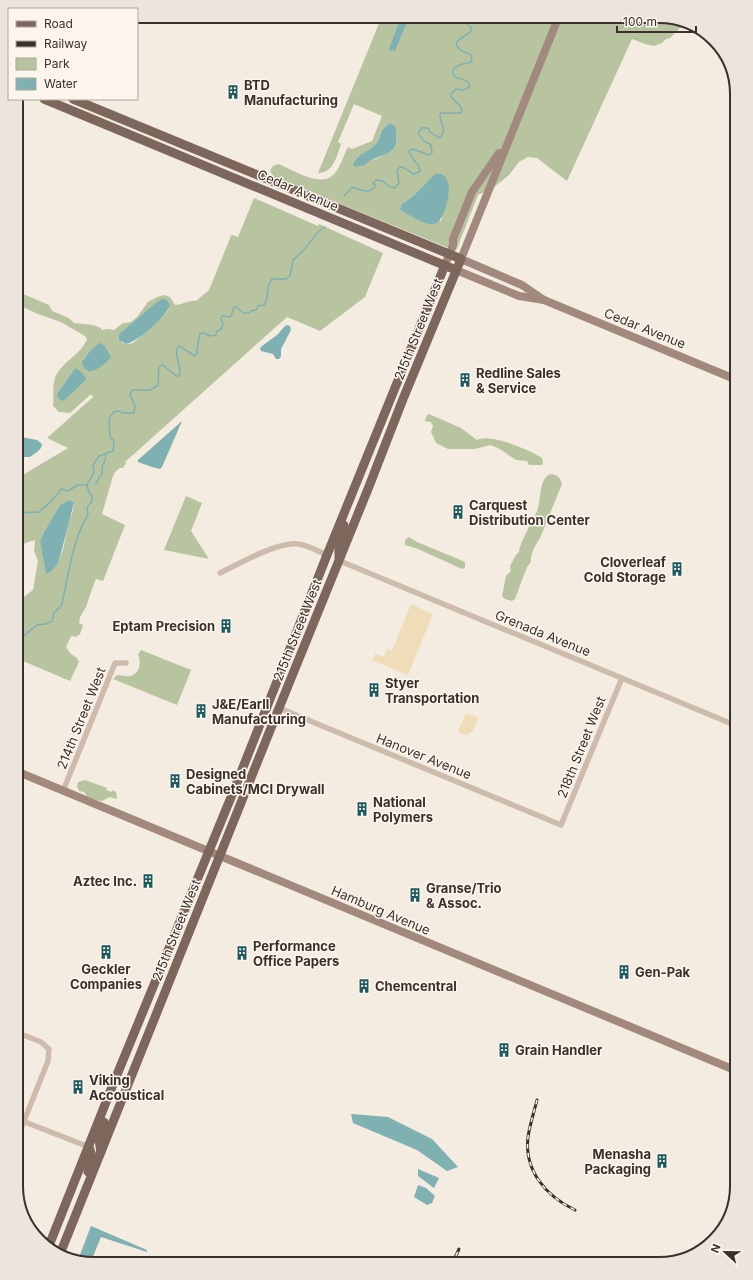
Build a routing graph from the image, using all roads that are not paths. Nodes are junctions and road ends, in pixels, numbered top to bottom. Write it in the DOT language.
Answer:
graph roads {
  1 [pos="556,23"];
  2 [pos="46,100"];
  3 [pos="75,100"];
  4 [pos="513,130"];
  5 [pos="450,255"];
  6 [pos="461,259"];
  7 [pos="445,265"];
  8 [pos="456,270"];
  9 [pos="544,300"];
  10 [pos="730,377"];
  11 [pos="355,484"];
  12 [pos="327,555"];
  13 [pos="340,561"];
  14 [pos="220,573"];
  15 [pos="307,642"];
  16 [pos="126,663"];
  17 [pos="622,678"];
  18 [pos="279,708"];
  19 [pos="730,723"];
  20 [pos="23,774"];
  21 [pos="63,791"];
  22 [pos="561,825"];
  23 [pos="209,852"];
  24 [pos="219,856"];
  25 [pos="23,1035"];
  26 [pos="730,1068"];
  27 [pos="114,1082"];
  28 [pos="25,1122"];
  29 [pos="23,1126"];
  30 [pos="89,1147"];
  31 [pos="101,1152"];
  32 [pos="74,1220"];
  33 [pos="50,1242"];
  34 [pos="62,1250"];
  1 -- 4 [label="street, 215th Street West"];
  2 -- 7 [label="main road, Cedar Avenue"];
  3 -- 5 [label="main road, Cedar Avenue"];
  4 -- 5 [label="street"];
  4 -- 6 [label="street, 215th Street West"];
  5 -- 6 [label="main road, Cedar Avenue"];
  5 -- 7 [label="street"];
  6 -- 8 [label="main road, 215th Street West"];
  6 -- 9 [label="street, Cedar Avenue"];
  7 -- 8 [label="main road, Cedar Avenue"];
  7 -- 11 [label="main road, 215th Street West"];
  8 -- 9 [label="street, Cedar Avenue"];
  8 -- 13 [label="main road, 215th Street West"];
  9 -- 10 [label="street, Cedar Avenue"];
  11 -- 12 [label="main road, 215th Street West"];
  11 -- 13 [label="main road"];
  12 -- 14 [label="street"];
  12 -- 15 [label="main road"];
  12 -- 23 [label="main road, 215th Street West"];
  13 -- 15 [label="main road, 215th Street West"];
  13 -- 17 [label="street, Grenada Avenue"];
  15 -- 18 [label="main road, 215th Street West"];
  16 -- 21 [label="street, 214th Street West"];
  17 -- 19 [label="street, Grenada Avenue"];
  17 -- 22 [label="street, 218th Street West"];
  18 -- 22 [label="street, Hanover Avenue"];
  18 -- 24 [label="main road, 215th Street West"];
  20 -- 21 [label="street, Hamburg Avenue"];
  21 -- 23 [label="street, Hamburg Avenue"];
  23 -- 24 [label="street, Hamburg Avenue"];
  23 -- 27 [label="main road, 215th Street West"];
  24 -- 26 [label="street, Hamburg Avenue"];
  24 -- 31 [label="main road, 215th Street West"];
  25 -- 28 [label="street"];
  27 -- 30 [label="main road, 215th Street West"];
  27 -- 31 [label="main road"];
  28 -- 29 [label="street"];
  28 -- 30 [label="street"];
  30 -- 32 [label="main road"];
  30 -- 33 [label="main road, 215th Street West"];
  31 -- 32 [label="main road, 215th Street West"];
  32 -- 34 [label="main road, 215th Street West"];
}
